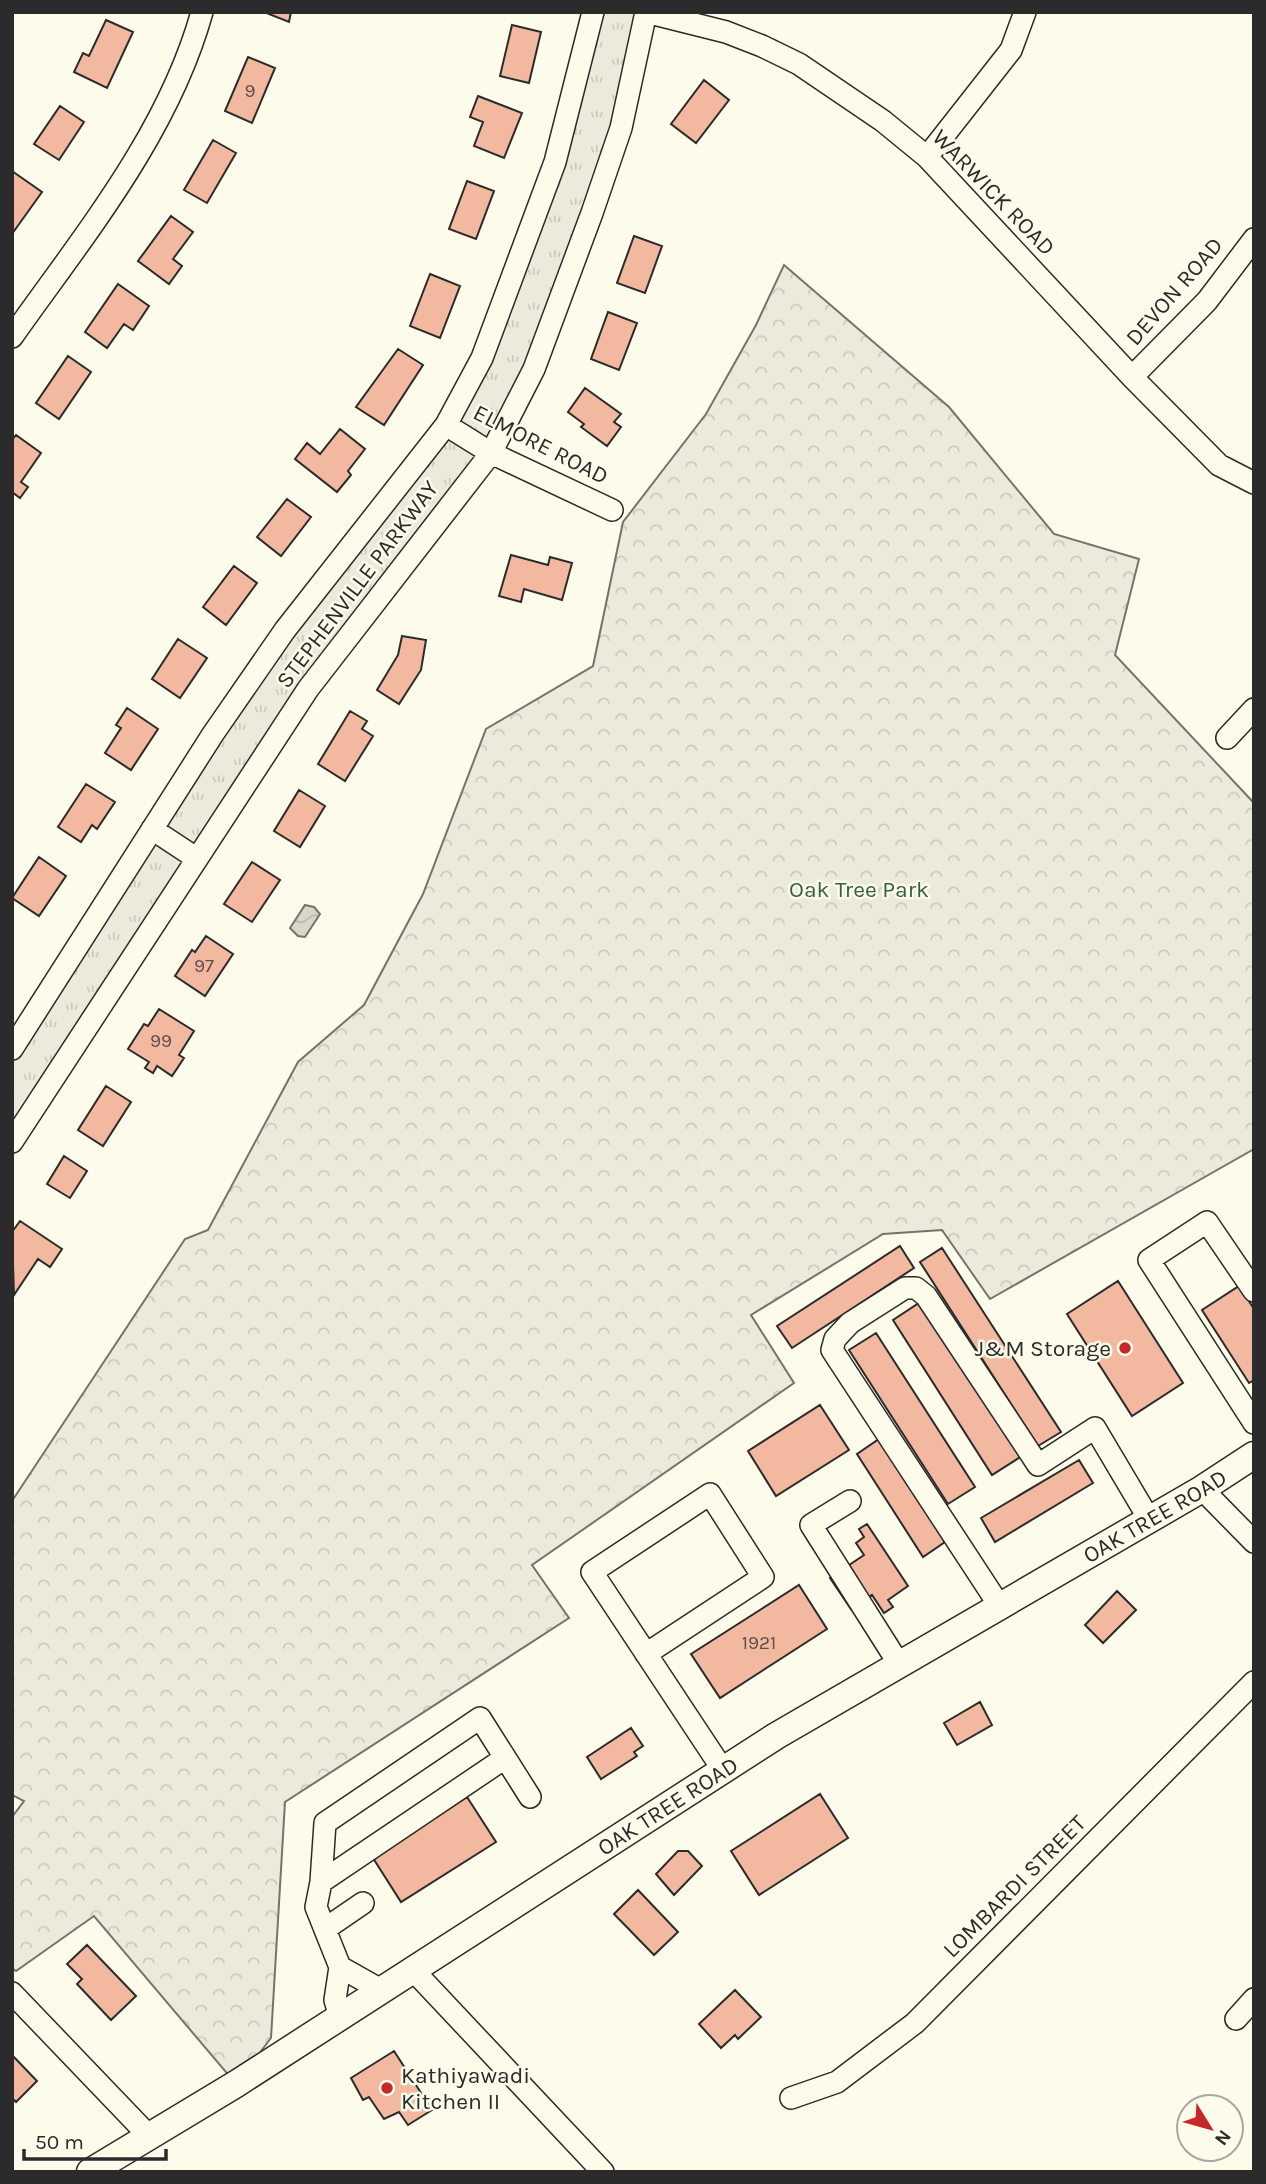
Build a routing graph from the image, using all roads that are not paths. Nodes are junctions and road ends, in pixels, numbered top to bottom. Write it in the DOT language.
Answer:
graph roads {
  1 [pos="202,12"];
  2 [pos="593,12"];
  3 [pos="646,12"];
  4 [pos="1025,12"];
  5 [pos="927,157"];
  6 [pos="1254,239"];
  7 [pos="12,337"];
  8 [pos="1132,377"];
  9 [pos="446,425"];
  10 [pos="491,453"];
  11 [pos="1254,483"];
  12 [pos="612,510"];
  13 [pos="1254,709"];
  14 [pos="1227,738"];
  15 [pos="152,829"];
  16 [pos="196,858"];
  17 [pos="12,1049"];
  18 [pos="12,1142"];
  19 [pos="1254,1291"];
  20 [pos="1254,1423"];
  21 [pos="1254,1455"];
  22 [pos="1202,1489"];
  23 [pos="850,1501"];
  24 [pos="1149,1519"];
  25 [pos="1254,1542"];
  26 [pos="999,1605"];
  27 [pos="646,1654"];
  28 [pos="899,1664"];
  29 [pos="1254,1682"];
  30 [pos="505,1759"];
  31 [pos="723,1770"];
  32 [pos="530,1797"];
  33 [pos="321,1882"];
  34 [pos="363,1903"];
  35 [pos="325,1929"];
  36 [pos="340,1967"];
  37 [pos="413,1970"];
  38 [pos="381,1990"];
  39 [pos="12,1993"];
  40 [pos="1254,2000"];
  41 [pos="340,2017"];
  42 [pos="1236,2018"];
  43 [pos="791,2098"];
  44 [pos="149,2136"];
  45 [pos="90,2172"];
  46 [pos="603,2172"];
  1 -- 7 [label="street"];
  2 -- 9 [label="street, STEPHENVILLE PARKWAY"];
  3 -- 5 [label="street, WARWICK ROAD"];
  3 -- 10 [label="street, STEPHENVILLE PARKWAY"];
  4 -- 5 [label="street"];
  5 -- 8 [label="street, WARWICK ROAD"];
  6 -- 8 [label="street, DEVON ROAD"];
  8 -- 11 [label="street, WARWICK ROAD"];
  9 -- 10 [label="street, ELMORE ROAD"];
  9 -- 15 [label="street, STEPHENVILLE PARKWAY"];
  10 -- 12 [label="street, ELMORE ROAD"];
  10 -- 16 [label="street, STEPHENVILLE PARKWAY"];
  13 -- 14 [label="street"];
  15 -- 16 [label="street"];
  15 -- 17 [label="street, STEPHENVILLE PARKWAY"];
  16 -- 18 [label="street, STEPHENVILLE PARKWAY"];
  19 -- 20 [label="street"];
  21 -- 22 [label="main road, OAK TREE ROAD"];
  22 -- 24 [label="main road, OAK TREE ROAD"];
  22 -- 25 [label="street"];
  23 -- 28 [label="street"];
  24 -- 26 [label="main road, OAK TREE ROAD"];
  24 -- 26 [label="street"];
  26 -- 28 [label="main road, OAK TREE ROAD"];
  27 -- 27 [label="street"];
  27 -- 31 [label="street"];
  28 -- 31 [label="main road, OAK TREE ROAD"];
  29 -- 43 [label="street, LOMBARDI STREET"];
  30 -- 32 [label="street"];
  30 -- 33 [label="street"];
  30 -- 33 [label="street"];
  31 -- 37 [label="main road, OAK TREE ROAD"];
  33 -- 35 [label="street"];
  34 -- 35 [label="street"];
  35 -- 36 [label="street"];
  36 -- 38 [label="street"];
  36 -- 41 [label="street"];
  37 -- 38 [label="main road, OAK TREE ROAD"];
  37 -- 46 [label="street"];
  38 -- 41 [label="main road, OAK TREE ROAD"];
  39 -- 44 [label="street"];
  40 -- 42 [label="street"];
  41 -- 44 [label="main road, OAK TREE ROAD"];
  44 -- 45 [label="main road, OAK TREE ROAD"];
}
